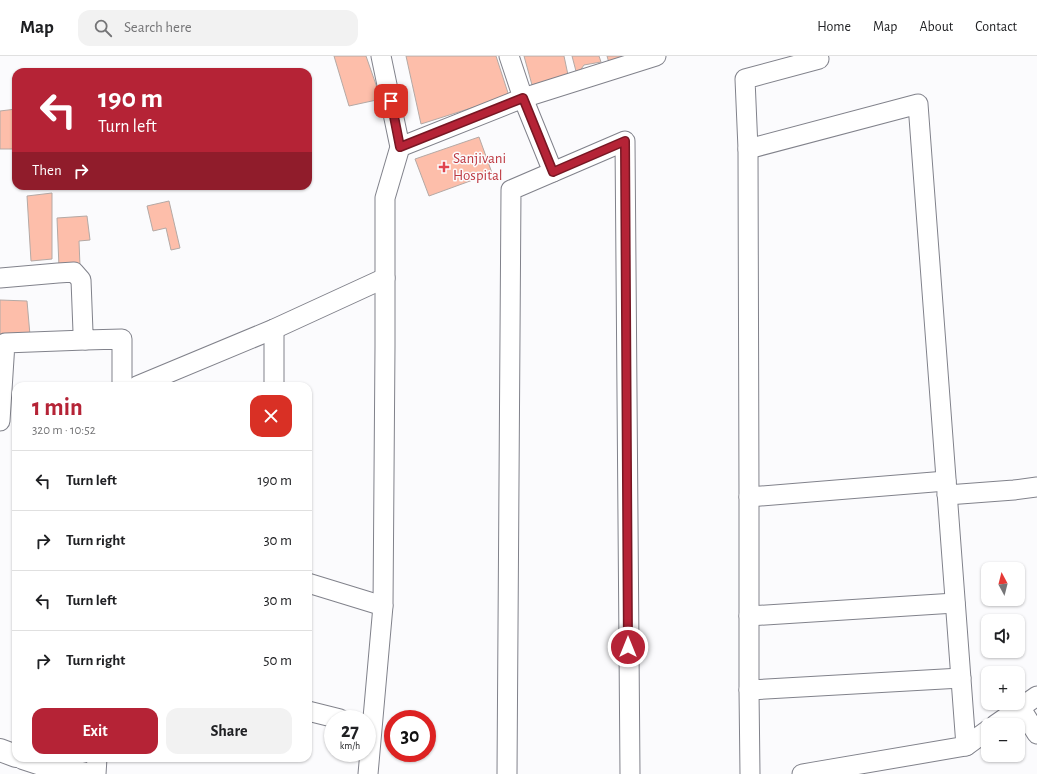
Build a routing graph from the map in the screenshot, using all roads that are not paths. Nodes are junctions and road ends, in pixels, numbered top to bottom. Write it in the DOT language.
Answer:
graph roads {
  1 [pos="381,56"];
  2 [pos="509,56"];
  3 [pos="656,56"];
  4 [pos="819,59"];
  5 [pos="523,98"];
  6 [pos="400,147"];
  7 [pos="748,149"];
  8 [pos="553,172"];
  9 [pos="0,278"];
  10 [pos="385,278"];
  11 [pos="274,328"];
  12 [pos="85,340"];
  13 [pos="122,382"];
  14 [pos="146,382"];
  15 [pos="274,382"];
  16 [pos="1,402"];
  17 [pos="0,421"];
  18 [pos="1037,487"];
  19 [pos="947,488"];
  20 [pos="750,497"];
  21 [pos="312,584"];
  22 [pos="955,603"];
  23 [pos="383,606"];
  24 [pos="749,616"];
  25 [pos="961,678"];
  26 [pos="749,690"];
  27 [pos="1037,696"];
  28 [pos="1025,704"];
  29 [pos="372,710"];
  30 [pos="1017,710"];
  31 [pos="1021,710"];
  32 [pos="312,712"];
  33 [pos="324,715"];
  34 [pos="1005,718"];
  35 [pos="1037,734"];
  36 [pos="981,735"];
  37 [pos="966,746"];
  38 [pos="0,750"];
  39 [pos="12,754"];
  40 [pos="97,762"];
  41 [pos="369,762"];
  42 [pos="34,765"];
  43 [pos="86,774"];
  44 [pos="96,774"];
  45 [pos="368,774"];
  46 [pos="507,774"];
  47 [pos="630,774"];
  48 [pos="750,774"];
  49 [pos="802,774"];
  1 -- 6 [label="street"];
  2 -- 5 [label="street"];
  3 -- 5 [label="street"];
  4 -- 7 [label="street"];
  5 -- 6 [label="street"];
  5 -- 8 [label="street"];
  6 -- 10 [label="street"];
  7 -- 19 [label="street"];
  7 -- 20 [label="street"];
  8 -- 46 [label="street"];
  8 -- 47 [label="street"];
  9 -- 12 [label="street"];
  10 -- 11 [label="street"];
  10 -- 23 [label="street"];
  11 -- 14 [label="street"];
  11 -- 15 [label="street"];
  12 -- 13 [label="street"];
  12 -- 16 [label="street"];
  16 -- 17 [label="street"];
  18 -- 19 [label="street"];
  19 -- 20 [label="street"];
  19 -- 22 [label="street"];
  20 -- 24 [label="street"];
  21 -- 23 [label="street"];
  22 -- 24 [label="street"];
  22 -- 25 [label="street"];
  23 -- 29 [label="street"];
  24 -- 26 [label="street"];
  25 -- 26 [label="street"];
  25 -- 37 [label="street"];
  26 -- 48 [label="street"];
  27 -- 28 [label="street"];
  30 -- 34 [label="street"];
  31 -- 35 [label="street"];
  32 -- 33 [label="street"];
  36 -- 37 [label="street"];
  37 -- 49 [label="street"];
  38 -- 39 [label="street"];
  40 -- 44 [label="street"];
  41 -- 45 [label="street"];
  42 -- 43 [label="street"];
}
